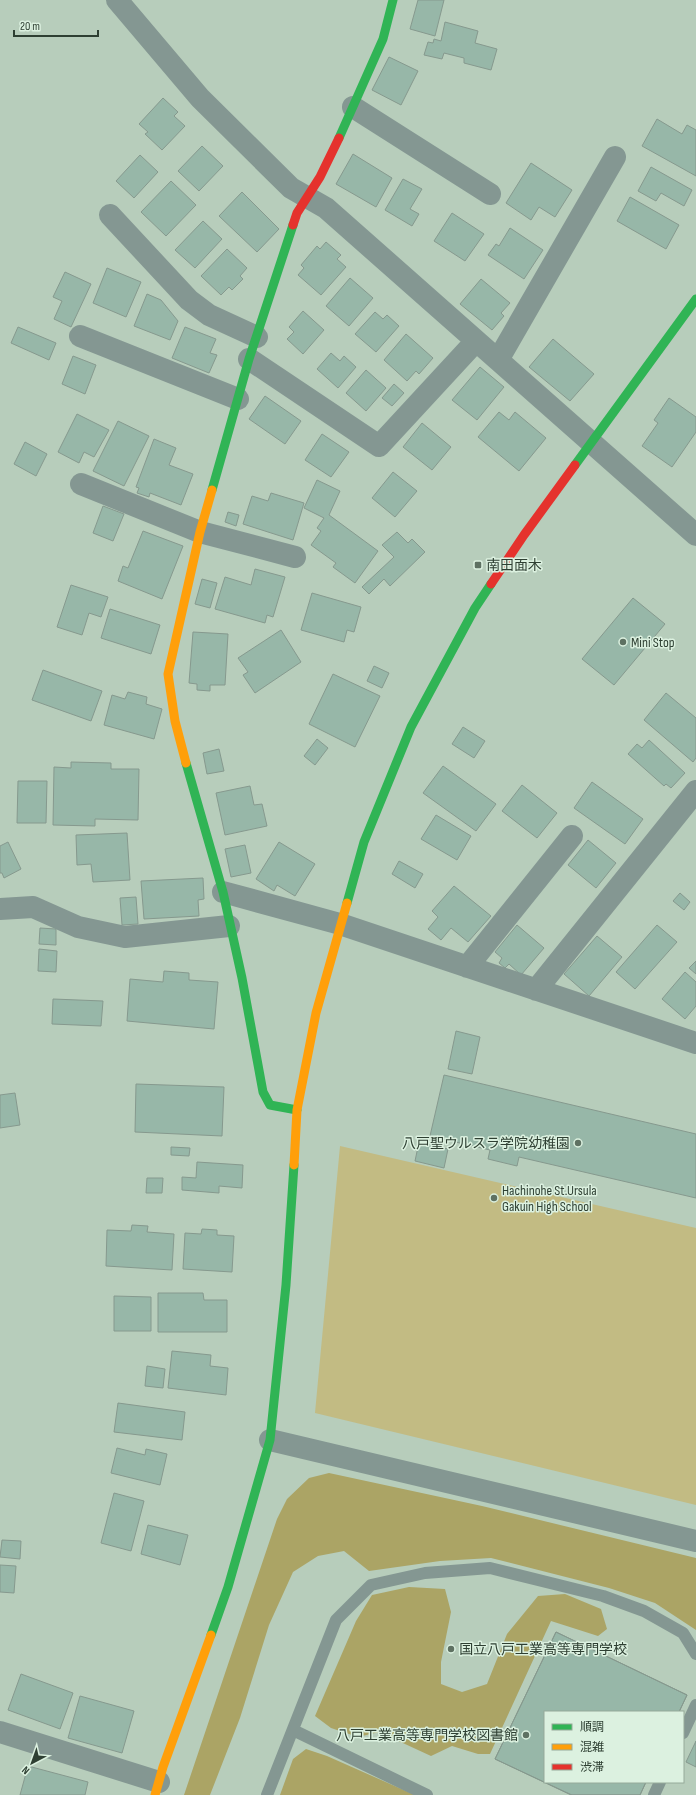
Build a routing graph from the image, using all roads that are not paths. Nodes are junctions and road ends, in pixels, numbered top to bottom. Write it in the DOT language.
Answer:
graph roads {
  1 [pos="116,0"];
  2 [pos="394,0"];
  3 [pos="353,107"];
  4 [pos="615,157"];
  5 [pos="490,194"];
  6 [pos="308,196"];
  7 [pos="110,215"];
  8 [pos="696,299"];
  9 [pos="80,336"];
  10 [pos="257,337"];
  11 [pos="476,341"];
  12 [pos="249,359"];
  13 [pos="498,360"];
  14 [pos="238,399"];
  15 [pos="593,443"];
  16 [pos="81,484"];
  17 [pos="200,532"];
  18 [pos="696,535"];
  19 [pos="295,557"];
  20 [pos="696,790"];
  21 [pos="572,836"];
  22 [pos="223,892"];
  23 [pos="0,909"];
  24 [pos="340,924"];
  25 [pos="229,926"];
  26 [pos="467,967"];
  27 [pos="536,990"];
  28 [pos="696,1043"];
  29 [pos="297,1110"];
  30 [pos="270,1440"];
  31 [pos="696,1541"];
  32 [pos="696,1654"];
  33 [pos="696,1705"];
  34 [pos="293,1730"];
  35 [pos="684,1731"];
  36 [pos="0,1732"];
  37 [pos="660,1783"];
  38 [pos="157,1788"];
  39 [pos="267,1795"];
  40 [pos="427,1795"];
  41 [pos="654,1795"];
  1 -- 6 [label="street"];
  2 -- 3 [label="street"];
  3 -- 5 [label="street"];
  3 -- 6 [label="street"];
  4 -- 13 [label="street"];
  6 -- 10 [label="street"];
  6 -- 11 [label="street"];
  7 -- 10 [label="street"];
  8 -- 15 [label="street"];
  9 -- 14 [label="street"];
  10 -- 12 [label="street"];
  11 -- 12 [label="street"];
  11 -- 13 [label="street"];
  12 -- 14 [label="street"];
  13 -- 15 [label="street"];
  14 -- 17 [label="street"];
  15 -- 18 [label="street"];
  15 -- 24 [label="street"];
  16 -- 17 [label="street"];
  17 -- 19 [label="street"];
  17 -- 22 [label="street"];
  20 -- 27 [label="street"];
  21 -- 26 [label="street"];
  22 -- 24 [label="street"];
  22 -- 25 [label="street"];
  23 -- 25 [label="street"];
  24 -- 26 [label="street"];
  24 -- 29 [label="street"];
  25 -- 29 [label="street"];
  26 -- 27 [label="street"];
  27 -- 28 [label="street"];
  29 -- 30 [label="street"];
  30 -- 31 [label="street"];
  30 -- 38 [label="street"];
  32 -- 34 [label="lane"];
  33 -- 35 [label="lane"];
  34 -- 39 [label="lane"];
  34 -- 40 [label="lane"];
  36 -- 38 [label="street"];
  37 -- 41 [label="lane"];
}
